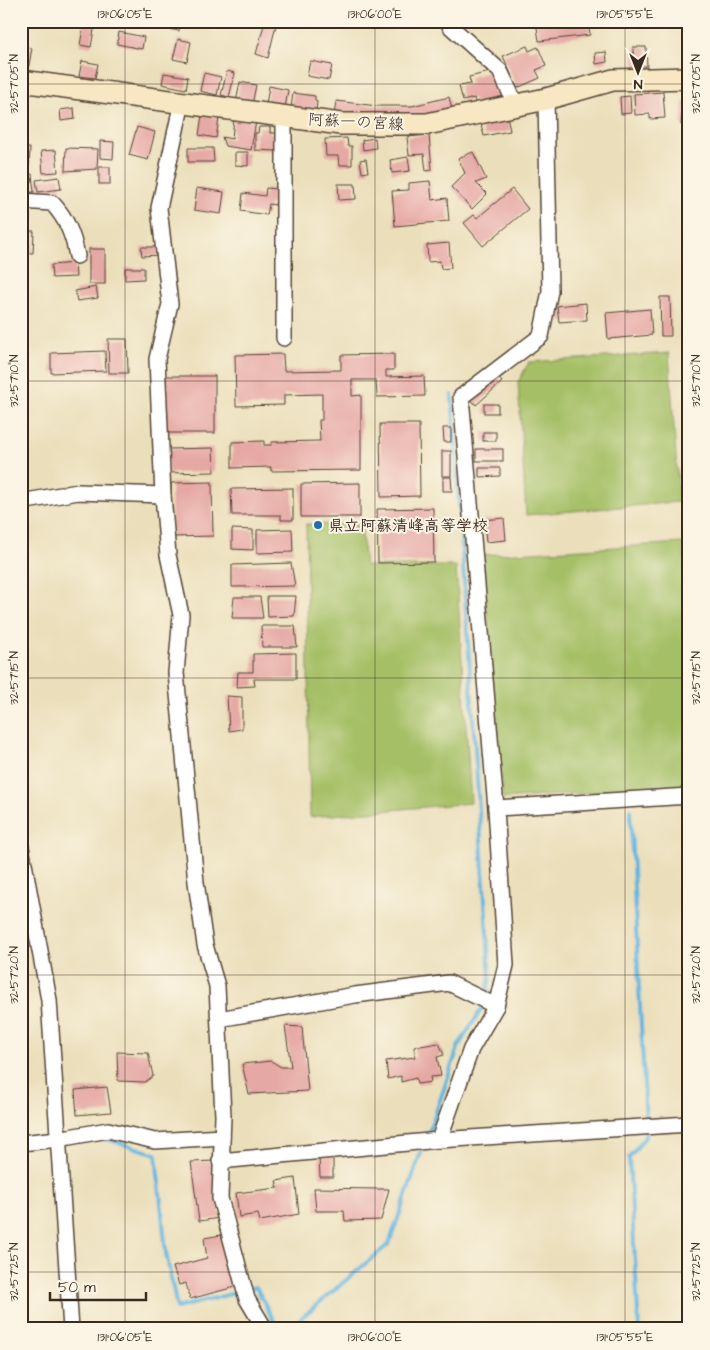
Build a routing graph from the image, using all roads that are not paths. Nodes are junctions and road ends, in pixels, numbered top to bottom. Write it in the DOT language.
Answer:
graph roads {
  1 [pos="449,21"];
  2 [pos="689,78"];
  3 [pos="21,81"];
  4 [pos="546,99"];
  5 [pos="182,102"];
  6 [pos="516,105"];
  7 [pos="284,116"];
  8 [pos="21,201"];
  9 [pos="77,256"];
  10 [pos="284,338"];
  11 [pos="163,495"];
  12 [pos="21,502"];
  13 [pos="689,796"];
  14 [pos="496,808"];
  15 [pos="21,847"];
  16 [pos="496,1006"];
  17 [pos="219,1019"];
  18 [pos="689,1124"];
  19 [pos="222,1138"];
  20 [pos="58,1139"];
  21 [pos="439,1140"];
  22 [pos="21,1143"];
  23 [pos="220,1161"];
  24 [pos="70,1329"];
  25 [pos="265,1329"];
  1 -- 6 [label="street"];
  2 -- 4 [label="main road, 阿蘇一の宮線"];
  3 -- 5 [label="main road, 阿蘇一の宮線"];
  4 -- 6 [label="main road, 阿蘇一の宮線"];
  4 -- 14 [label="street"];
  5 -- 7 [label="main road, 阿蘇一の宮線"];
  5 -- 11 [label="street"];
  6 -- 7 [label="main road, 阿蘇一の宮線"];
  7 -- 10 [label="street"];
  8 -- 9 [label="street"];
  11 -- 12 [label="street"];
  11 -- 17 [label="street"];
  13 -- 14 [label="street"];
  14 -- 16 [label="street"];
  15 -- 20 [label="street"];
  16 -- 17 [label="street"];
  16 -- 21 [label="street"];
  17 -- 19 [label="street"];
  18 -- 21 [label="street"];
  19 -- 20 [label="street"];
  19 -- 23 [label="street"];
  20 -- 22 [label="street"];
  20 -- 24 [label="street"];
  21 -- 23 [label="street"];
  23 -- 25 [label="street"];
}
